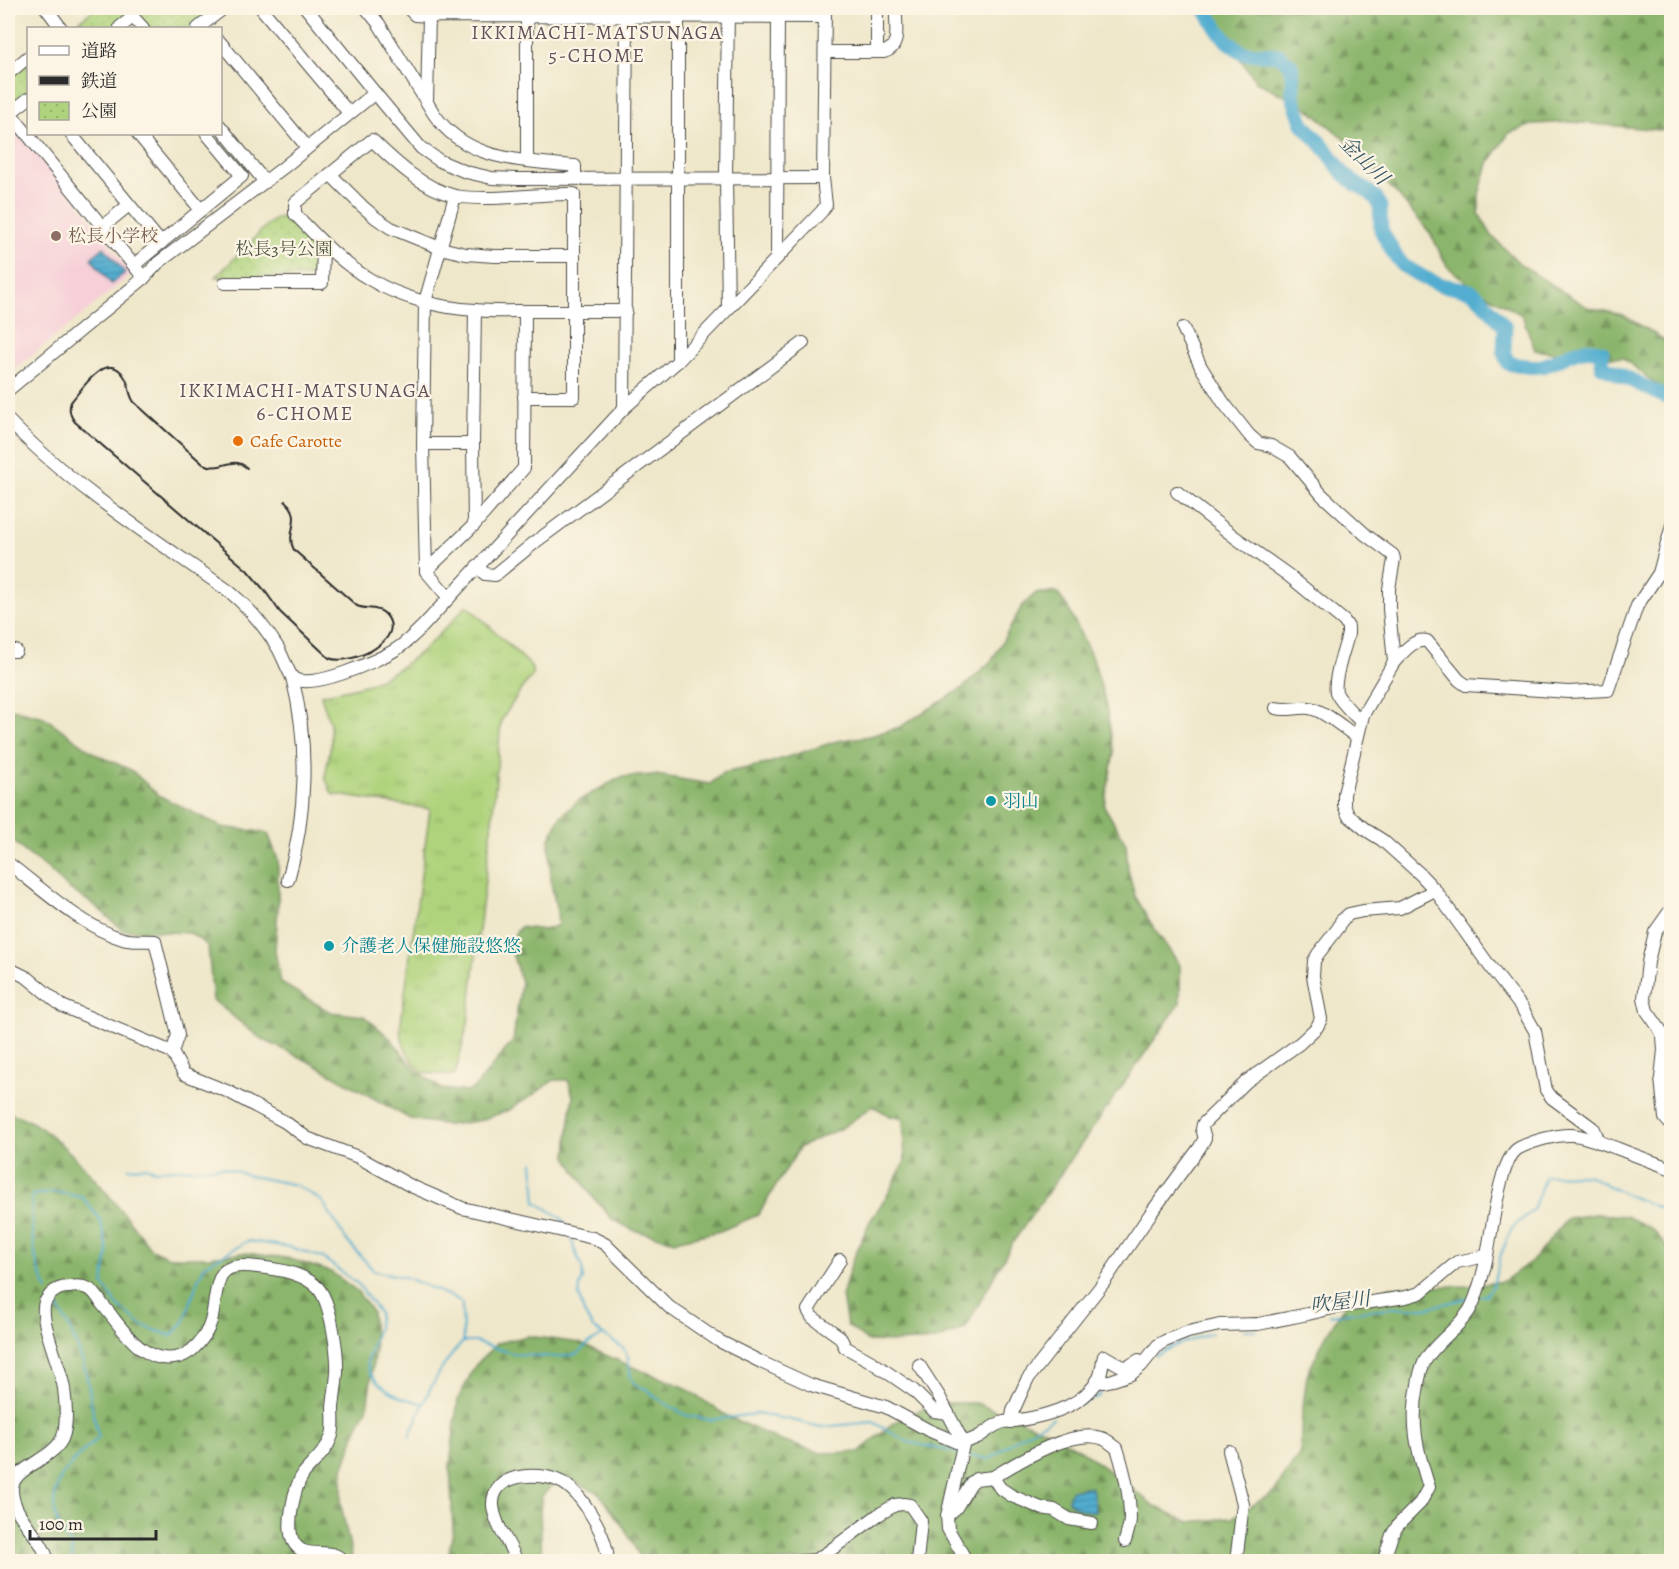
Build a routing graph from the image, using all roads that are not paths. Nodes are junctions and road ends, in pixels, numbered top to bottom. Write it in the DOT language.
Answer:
graph roads {
  1 [pos="46,8"];
  2 [pos="224,8"];
  3 [pos="261,8"];
  4 [pos="306,8"];
  5 [pos="366,8"];
  6 [pos="408,8"];
  7 [pos="877,8"];
  8 [pos="429,12"];
  9 [pos="627,12"];
  10 [pos="678,12"];
  11 [pos="728,12"];
  12 [pos="778,12"];
  13 [pos="825,12"];
  14 [pos="527,16"];
  15 [pos="896,16"];
  16 [pos="60,27"];
  17 [pos="121,27"];
  18 [pos="142,27"];
  19 [pos="204,27"];
  20 [pos="222,44"];
  21 [pos="825,51"];
  22 [pos="877,52"];
  23 [pos="27,58"];
  24 [pos="8,74"];
  25 [pos="375,93"];
  26 [pos="27,100"];
  27 [pos="426,102"];
  28 [pos="349,113"];
  29 [pos="222,128"];
  30 [pos="27,134"];
  31 [pos="28,135"];
  32 [pos="72,135"];
  33 [pos="139,135"];
  34 [pos="208,135"];
  35 [pos="307,147"];
  36 [pos="527,161"];
  37 [pos="330,174"];
  38 [pos="726,177"];
  39 [pos="777,177"];
  40 [pos="575,178"];
  41 [pos="677,178"];
  42 [pos="824,178"];
  43 [pos="626,179"];
  44 [pos="265,182"];
  45 [pos="454,196"];
  46 [pos="129,205"];
  47 [pos="201,210"];
  48 [pos="102,227"];
  49 [pos="161,243"];
  50 [pos="323,243"];
  51 [pos="440,248"];
  52 [pos="574,256"];
  53 [pos="777,258"];
  54 [pos="134,265"];
  55 [pos="144,278"];
  56 [pos="225,283"];
  57 [pos="425,302"];
  58 [pos="728,309"];
  59 [pos="475,310"];
  60 [pos="525,311"];
  61 [pos="574,311"];
  62 [pos="626,311"];
  63 [pos="1183,328"];
  64 [pos="804,343"];
  65 [pos="678,361"];
  66 [pos="8,390"];
  67 [pos="524,397"];
  68 [pos="624,408"];
  69 [pos="8,420"];
  70 [pos="423,444"];
  71 [pos="473,444"];
  72 [pos="1177,492"];
  73 [pos="474,525"];
  74 [pos="1671,525"];
  75 [pos="477,566"];
  76 [pos="426,571"];
  77 [pos="449,598"];
  78 [pos="1394,662"];
  79 [pos="292,677"];
  80 [pos="1276,708"];
  81 [pos="1361,722"];
  82 [pos="1357,737"];
  83 [pos="8,862"];
  84 [pos="288,880"];
  85 [pos="1435,890"];
  86 [pos="1671,908"];
  87 [pos="8,968"];
  88 [pos="172,1052"];
  89 [pos="1671,1126"];
  90 [pos="1599,1142"];
  91 [pos="1671,1169"];
  92 [pos="1486,1256"];
  93 [pos="840,1260"];
  94 [pos="1140,1359"];
  95 [pos="919,1365"];
  96 [pos="1097,1381"];
  97 [pos="948,1413"];
  98 [pos="1011,1422"];
  99 [pos="963,1443"];
  100 [pos="1229,1451"];
  101 [pos="993,1477"];
  102 [pos="947,1516"];
  103 [pos="1092,1523"];
  104 [pos="1125,1541"];
  105 [pos="48,1562"];
  106 [pos="344,1562"];
  107 [pos="517,1562"];
  108 [pos="607,1562"];
  109 [pos="789,1562"];
  110 [pos="917,1562"];
  111 [pos="967,1562"];
  112 [pos="1236,1562"];
  113 [pos="1383,1562"];
  1 -- 16 [label="street"];
  2 -- 19 [label="street"];
  3 -- 28 [label="street"];
  4 -- 25 [label="street"];
  5 -- 27 [label="street"];
  6 -- 8 [label="street"];
  7 -- 22 [label="street"];
  8 -- 14 [label="street"];
  8 -- 27 [label="street"];
  9 -- 10 [label="street"];
  9 -- 14 [label="street"];
  9 -- 43 [label="street"];
  10 -- 11 [label="street"];
  10 -- 41 [label="street"];
  11 -- 12 [label="street"];
  11 -- 38 [label="street"];
  12 -- 13 [label="street"];
  12 -- 39 [label="street"];
  13 -- 21 [label="street"];
  14 -- 36 [label="street"];
  15 -- 22 [label="street"];
  17 -- 18 [label="street"];
  20 -- 35 [label="street"];
  21 -- 22 [label="street"];
  21 -- 42 [label="street"];
  23 -- 24 [label="street"];
  25 -- 28 [label="street"];
  25 -- 40 [label="street"];
  26 -- 30 [label="street"];
  27 -- 36 [label="street"];
  28 -- 35 [label="street"];
  29 -- 44 [label="street"];
  31 -- 48 [label="street"];
  32 -- 46 [label="street"];
  33 -- 47 [label="street"];
  34 -- 47 [label="street"];
  35 -- 44 [label="street"];
  36 -- 40 [label="street"];
  37 -- 45 [label="street"];
  37 -- 50 [label="street"];
  37 -- 51 [label="street"];
  38 -- 39 [label="street"];
  38 -- 41 [label="street"];
  38 -- 58 [label="street"];
  39 -- 42 [label="street"];
  39 -- 53 [label="street"];
  40 -- 43 [label="street"];
  41 -- 43 [label="street"];
  41 -- 65 [label="street"];
  42 -- 53 [label="street"];
  43 -- 62 [label="street"];
  44 -- 55 [label="street"];
  45 -- 51 [label="street"];
  45 -- 52 [label="street"];
  46 -- 48 [label="street"];
  46 -- 49 [label="street"];
  47 -- 49 [label="street"];
  48 -- 54 [label="street"];
  49 -- 54 [label="street"];
  50 -- 56 [label="street"];
  50 -- 57 [label="street"];
  51 -- 52 [label="street"];
  51 -- 57 [label="street"];
  52 -- 61 [label="street"];
  53 -- 58 [label="street"];
  54 -- 55 [label="street"];
  55 -- 66 [label="street"];
  57 -- 59 [label="street"];
  57 -- 70 [label="street"];
  58 -- 65 [label="street"];
  59 -- 60 [label="street"];
  59 -- 71 [label="street"];
  60 -- 61 [label="street"];
  60 -- 67 [label="street"];
  61 -- 62 [label="street"];
  61 -- 67 [label="street"];
  62 -- 68 [label="street"];
  63 -- 78 [label="street"];
  64 -- 75 [label="street"];
  65 -- 68 [label="street"];
  67 -- 73 [label="street"];
  68 -- 75 [label="street"];
  69 -- 79 [label="street"];
  70 -- 71 [label="street"];
  70 -- 76 [label="street"];
  71 -- 73 [label="street"];
  72 -- 81 [label="street"];
  73 -- 76 [label="street"];
  74 -- 78 [label="street"];
  75 -- 77 [label="street"];
  76 -- 77 [label="street"];
  77 -- 79 [label="street"];
  78 -- 81 [label="street"];
  79 -- 84 [label="street"];
  80 -- 82 [label="street"];
  81 -- 82 [label="street"];
  82 -- 85 [label="street"];
  83 -- 88 [label="street"];
  85 -- 90 [label="street"];
  85 -- 98 [label="street"];
  86 -- 89 [label="street"];
  87 -- 88 [label="street"];
  88 -- 99 [label="street"];
  90 -- 91 [label="street"];
  90 -- 92 [label="street"];
  92 -- 96 [label="street"];
  92 -- 113 [label="street"];
  93 -- 97 [label="street"];
  94 -- 96 [label="street"];
  95 -- 97 [label="street"];
  96 -- 98 [label="street"];
  97 -- 99 [label="street"];
  98 -- 99 [label="street"];
  99 -- 102 [label="street"];
  100 -- 112 [label="street"];
  101 -- 102 [label="street"];
  101 -- 103 [label="street"];
  101 -- 104 [label="street"];
  102 -- 111 [label="street"];
  105 -- 106 [label="street"];
  107 -- 108 [label="street"];
  109 -- 110 [label="street"];
}
